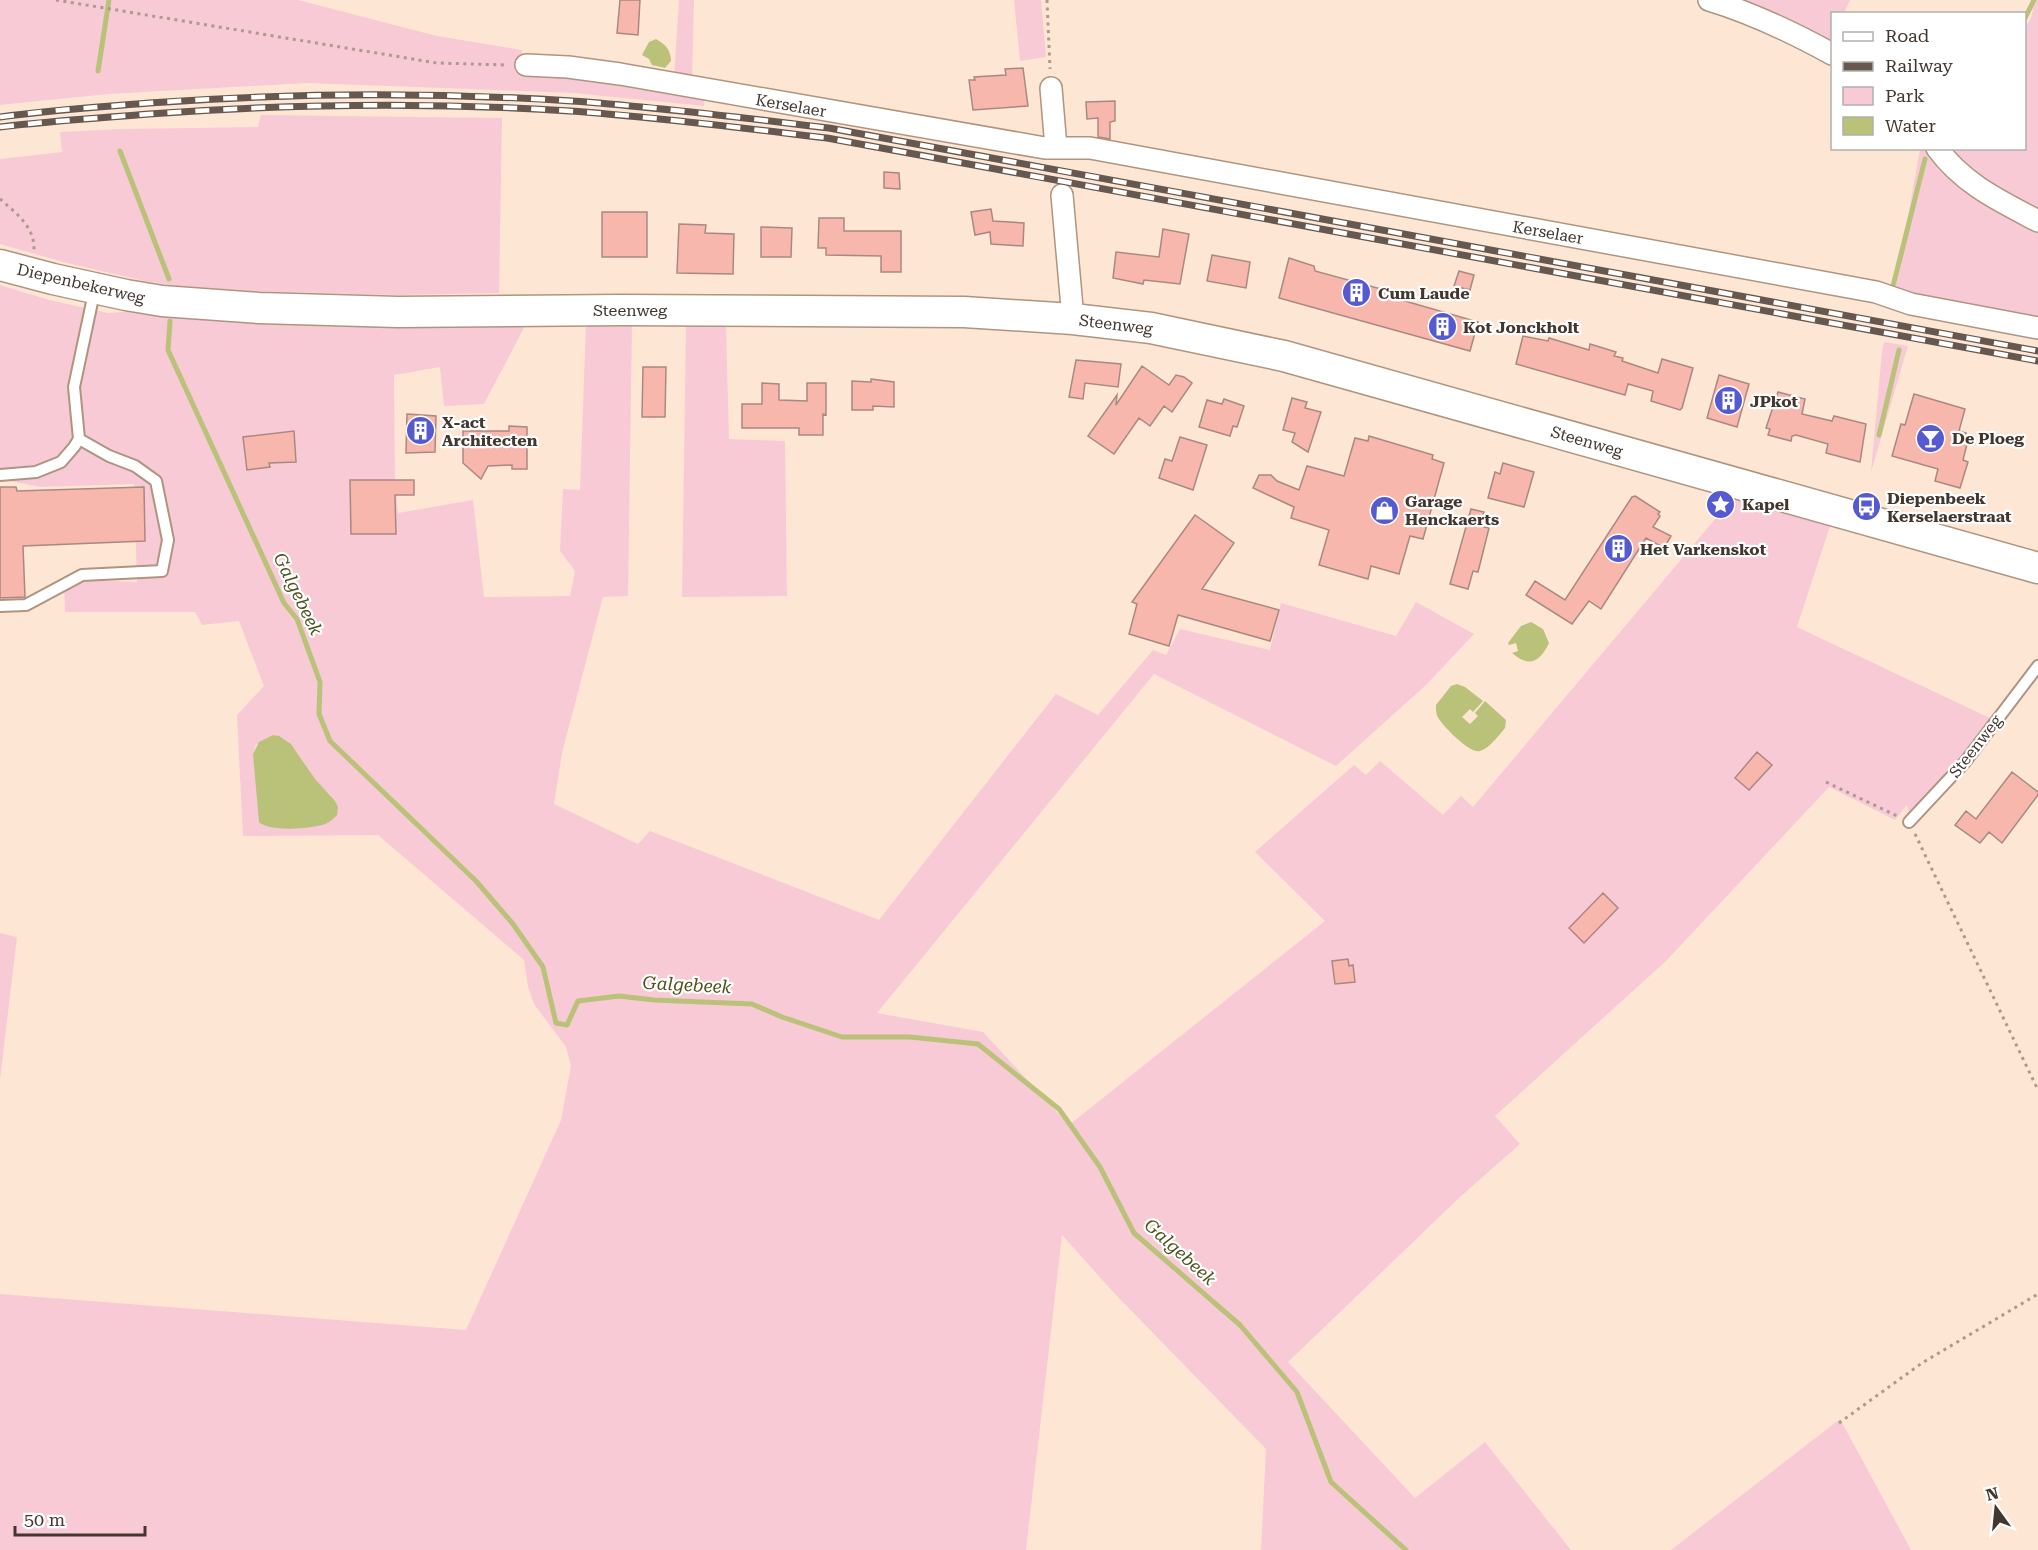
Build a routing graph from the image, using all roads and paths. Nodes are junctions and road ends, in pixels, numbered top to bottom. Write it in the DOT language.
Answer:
graph roads {
  1 [pos="56,0"];
  2 [pos="1047,0"];
  3 [pos="1709,0"];
  4 [pos="1831,53"];
  5 [pos="526,65"];
  6 [pos="1051,88"];
  7 [pos="1056,148"];
  8 [pos="1939,150"];
  9 [pos="1062,195"];
  10 [pos="0,199"];
  11 [pos="2038,221"];
  12 [pos="0,265"];
  13 [pos="32,273"];
  14 [pos="95,288"];
  15 [pos="162,301"];
  16 [pos="1073,319"];
  17 [pos="2038,328"];
  18 [pos="79,439"];
  19 [pos="0,475"];
  20 [pos="2038,568"];
  21 [pos="0,606"];
  22 [pos="2038,666"];
  23 [pos="1826,782"];
  24 [pos="1909,822"];
  25 [pos="2038,1090"];
  26 [pos="2038,1294"];
  27 [pos="1839,1423"];
  1 -- 5 [label="path"];
  2 -- 6 [label="path"];
  3 -- 4 [label="street"];
  5 -- 7 [label="street, Kerselaer"];
  6 -- 7 [label="street"];
  7 -- 17 [label="street, Kerselaer"];
  8 -- 11 [label="street"];
  9 -- 16 [label="street"];
  10 -- 13 [label="path"];
  12 -- 13 [label="main road, Diepenbekerweg"];
  13 -- 14 [label="main road, Diepenbekerweg"];
  14 -- 15 [label="main road, Diepenbekerweg"];
  14 -- 18 [label="lane"];
  15 -- 16 [label="main road, Steenweg"];
  16 -- 20 [label="main road, Steenweg"];
  18 -- 19 [label="lane"];
  18 -- 21 [label="lane"];
  22 -- 24 [label="lane, Steenweg"];
  23 -- 24 [label="path"];
  24 -- 25 [label="path"];
  26 -- 27 [label="path"];
}
